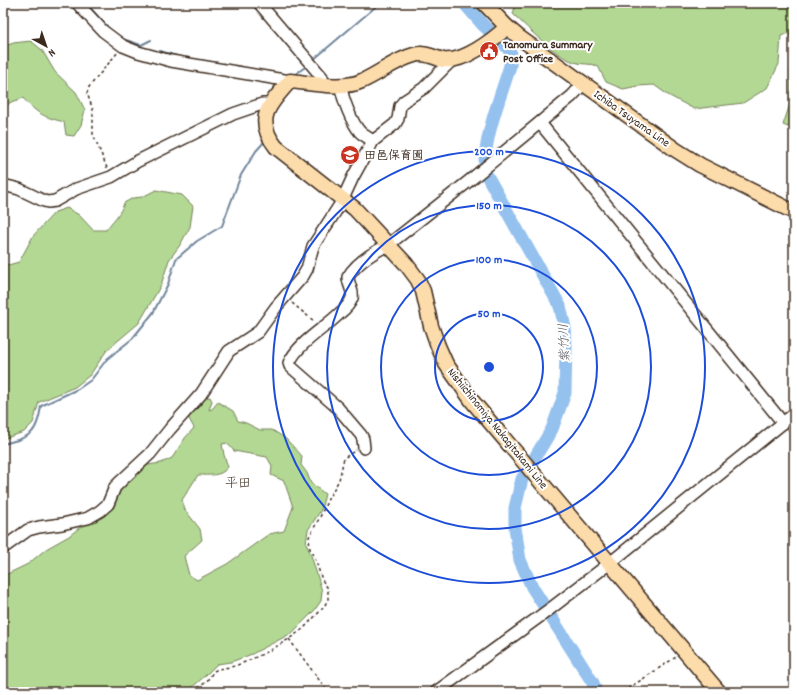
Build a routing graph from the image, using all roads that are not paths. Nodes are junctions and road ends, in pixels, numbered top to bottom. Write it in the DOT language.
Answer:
graph roads {
  1 [pos="77,3"];
  2 [pos="259,3"];
  3 [pos="484,3"];
  4 [pos="498,35"];
  5 [pos="452,60"];
  6 [pos="290,81"];
  7 [pos="323,84"];
  8 [pos="583,84"];
  9 [pos="341,86"];
  10 [pos="270,104"];
  11 [pos="540,123"];
  12 [pos="373,141"];
  13 [pos="3,185"];
  14 [pos="343,199"];
  15 [pos="794,212"];
  16 [pos="388,245"];
  17 [pos="794,414"];
  18 [pos="783,423"];
  19 [pos="364,448"];
  20 [pos="3,548"];
  21 [pos="610,563"];
  22 [pos="436,692"];
  23 [pos="719,692"];
  1 -- 6 [label="street"];
  2 -- 7 [label="street"];
  3 -- 4 [label="main road, Ichiba Tsuyama Line"];
  4 -- 5 [label="main road"];
  4 -- 8 [label="main road, Ichiba Tsuyama Line"];
  5 -- 9 [label="main road"];
  5 -- 12 [label="street"];
  6 -- 7 [label="main road"];
  6 -- 10 [label="main road, Nishiichinomiya Nakagitakami Line"];
  7 -- 9 [label="main road"];
  8 -- 11 [label="street"];
  8 -- 15 [label="main road, Ichiba Tsuyama Line"];
  9 -- 12 [label="street"];
  10 -- 13 [label="street"];
  10 -- 14 [label="main road, Nishiichinomiya Nakagitakami Line"];
  11 -- 16 [label="street"];
  11 -- 18 [label="street"];
  12 -- 14 [label="street"];
  14 -- 16 [label="main road, Nishiichinomiya Nakagitakami Line"];
  14 -- 20 [label="street"];
  16 -- 19 [label="street"];
  16 -- 21 [label="main road, Nishiichinomiya Nakagitakami Line"];
  17 -- 18 [label="street"];
  18 -- 21 [label="street"];
  21 -- 22 [label="street"];
  21 -- 23 [label="main road, Nishiichinomiya Nakagitakami Line"];
}
